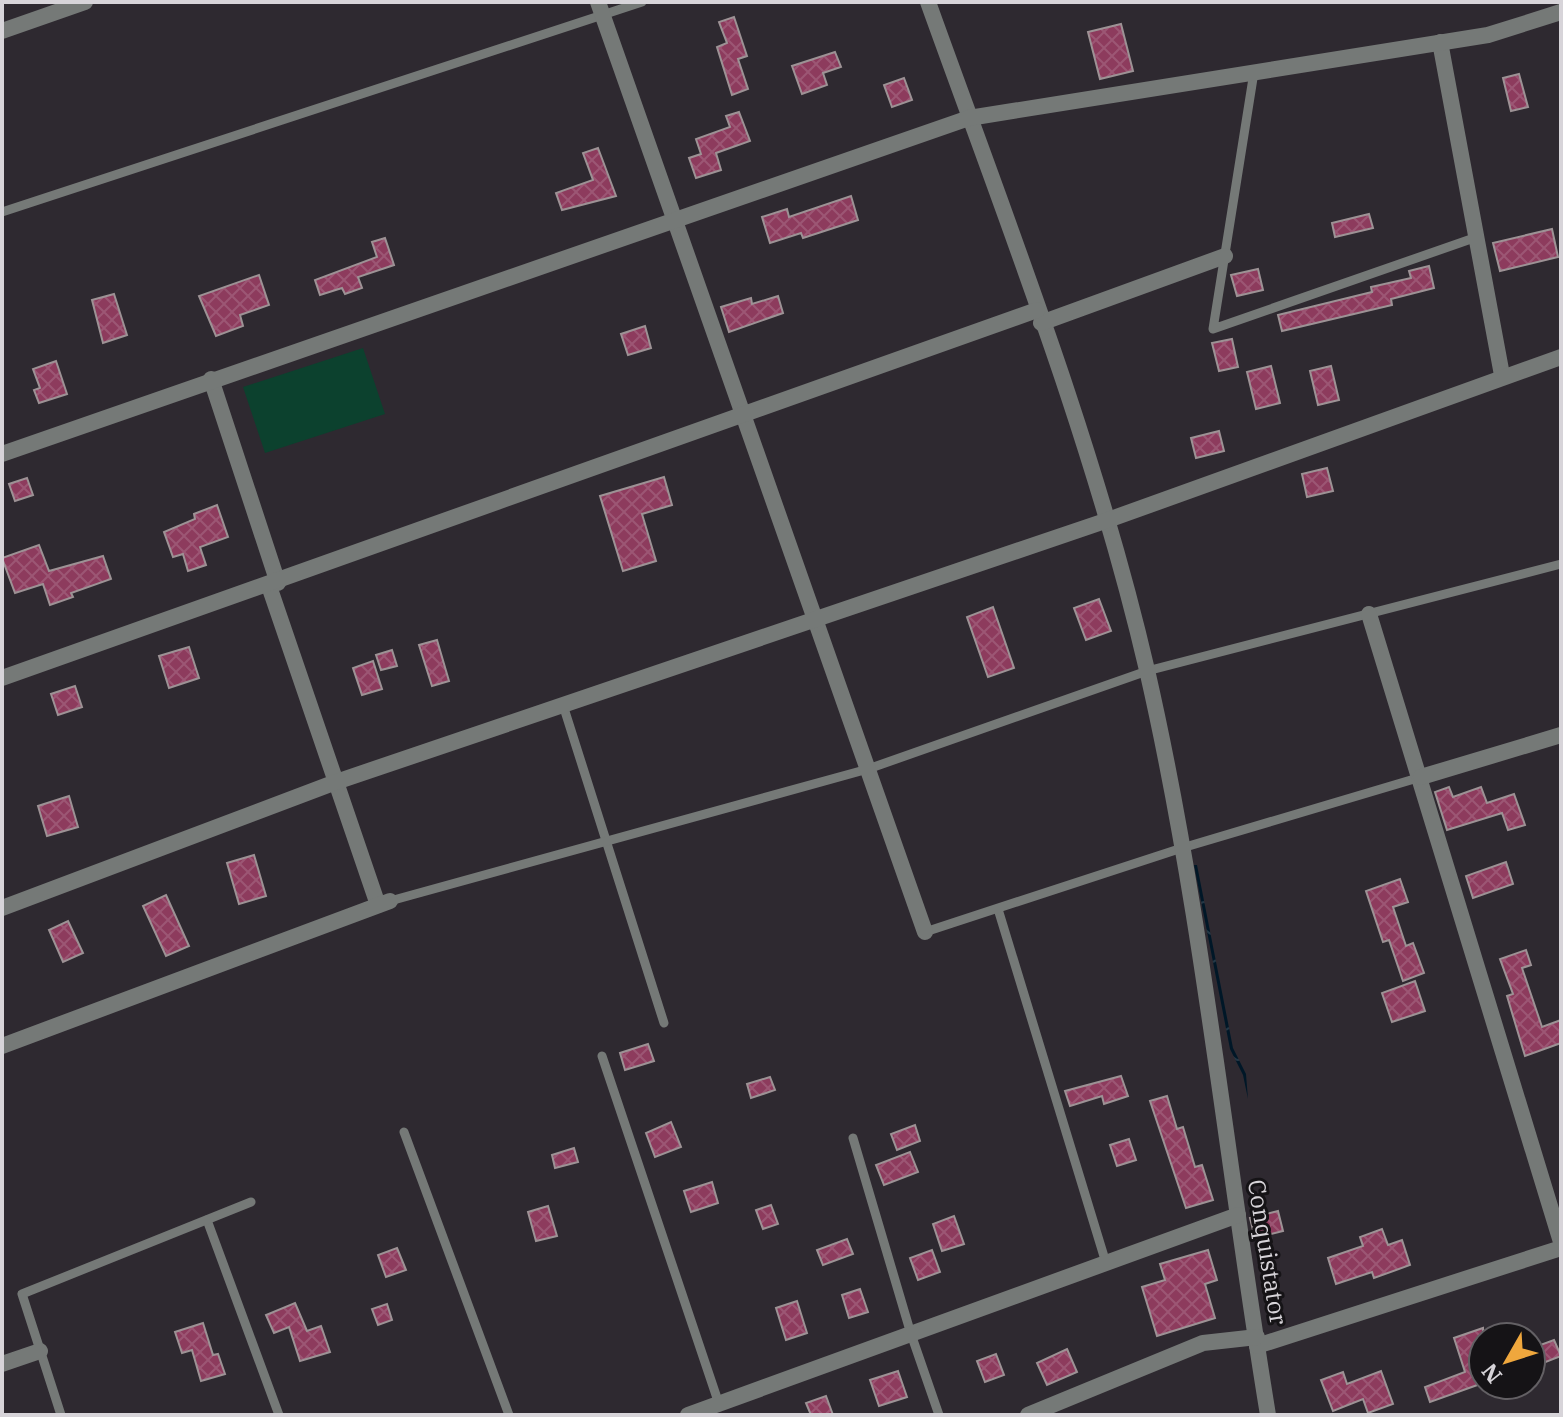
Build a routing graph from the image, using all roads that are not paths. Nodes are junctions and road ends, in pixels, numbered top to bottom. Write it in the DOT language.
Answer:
graph roads {
  1 [pos="85,2"];
  2 [pos="642,2"];
  3 [pos="928,2"];
  4 [pos="601,8"];
  5 [pos="1561,12"];
  6 [pos="2,31"];
  7 [pos="1440,42"];
  8 [pos="1254,71"];
  9 [pos="969,118"];
  10 [pos="2,212"];
  11 [pos="674,218"];
  12 [pos="1474,238"];
  13 [pos="1225,256"];
  14 [pos="1039,316"];
  15 [pos="1561,357"];
  16 [pos="1502,375"];
  17 [pos="211,379"];
  18 [pos="742,412"];
  19 [pos="2,454"];
  20 [pos="1108,520"];
  21 [pos="1561,564"];
  22 [pos="273,584"];
  23 [pos="1369,614"];
  24 [pos="816,619"];
  25 [pos="1147,671"];
  26 [pos="2,678"];
  27 [pos="563,705"];
  28 [pos="1561,735"];
  29 [pos="868,769"];
  30 [pos="1421,777"];
  31 [pos="336,782"];
  32 [pos="607,841"];
  33 [pos="1182,848"];
  34 [pos="384,903"];
  35 [pos="2,908"];
  36 [pos="998,909"];
  37 [pos="925,932"];
  38 [pos="664,1023"];
  39 [pos="2,1046"];
  40 [pos="602,1056"];
  41 [pos="404,1132"];
  42 [pos="853,1138"];
  43 [pos="251,1202"];
  44 [pos="1238,1215"];
  45 [pos="207,1220"];
  46 [pos="1561,1245"];
  47 [pos="1106,1263"];
  48 [pos="911,1334"];
  49 [pos="1257,1342"];
  50 [pos="40,1351"];
  51 [pos="2,1364"];
  52 [pos="719,1404"];
  53 [pos="695,1414"];
  54 [pos="61,1415"];
  55 [pos="279,1415"];
  56 [pos="509,1415"];
  57 [pos="939,1415"];
  58 [pos="1028,1415"];
  59 [pos="1268,1415"];
  1 -- 6 [label="street"];
  2 -- 4 [label="lane"];
  3 -- 9 [label="street, Conquistator"];
  4 -- 10 [label="lane"];
  4 -- 11 [label="street"];
  5 -- 7 [label="street"];
  7 -- 8 [label="street"];
  7 -- 12 [label="street"];
  8 -- 9 [label="street"];
  8 -- 13 [label="lane"];
  9 -- 11 [label="street"];
  9 -- 14 [label="street, Conquistator"];
  11 -- 17 [label="street"];
  11 -- 18 [label="street"];
  12 -- 13 [label="lane"];
  12 -- 16 [label="street"];
  13 -- 14 [label="street"];
  14 -- 18 [label="street"];
  14 -- 20 [label="street, Conquistator"];
  15 -- 16 [label="street"];
  16 -- 20 [label="street"];
  17 -- 19 [label="street"];
  17 -- 22 [label="street"];
  18 -- 22 [label="street"];
  18 -- 24 [label="street"];
  20 -- 24 [label="street"];
  20 -- 25 [label="street, Conquistator"];
  21 -- 23 [label="lane"];
  22 -- 26 [label="street"];
  22 -- 31 [label="street"];
  23 -- 25 [label="lane"];
  23 -- 30 [label="street"];
  24 -- 27 [label="street"];
  24 -- 29 [label="street"];
  25 -- 29 [label="lane"];
  25 -- 33 [label="street, Conquistator"];
  27 -- 31 [label="street"];
  27 -- 32 [label="lane"];
  28 -- 30 [label="street"];
  29 -- 32 [label="lane"];
  29 -- 37 [label="street"];
  30 -- 33 [label="lane"];
  30 -- 46 [label="street"];
  31 -- 34 [label="street"];
  31 -- 35 [label="street"];
  32 -- 34 [label="lane"];
  32 -- 38 [label="lane"];
  33 -- 36 [label="lane"];
  33 -- 44 [label="street, Conquistator"];
  34 -- 39 [label="street"];
  36 -- 37 [label="lane"];
  36 -- 47 [label="lane"];
  40 -- 52 [label="lane"];
  41 -- 56 [label="lane"];
  42 -- 48 [label="lane"];
  43 -- 45 [label="lane"];
  44 -- 47 [label="street"];
  44 -- 49 [label="street, Conquistator"];
  45 -- 50 [label="lane"];
  45 -- 55 [label="lane"];
  46 -- 49 [label="street"];
  47 -- 48 [label="street"];
  48 -- 52 [label="street"];
  48 -- 57 [label="lane"];
  49 -- 58 [label="street"];
  49 -- 59 [label="street, Conquistator"];
  50 -- 51 [label="street"];
  50 -- 54 [label="lane"];
  52 -- 53 [label="street"];
}
